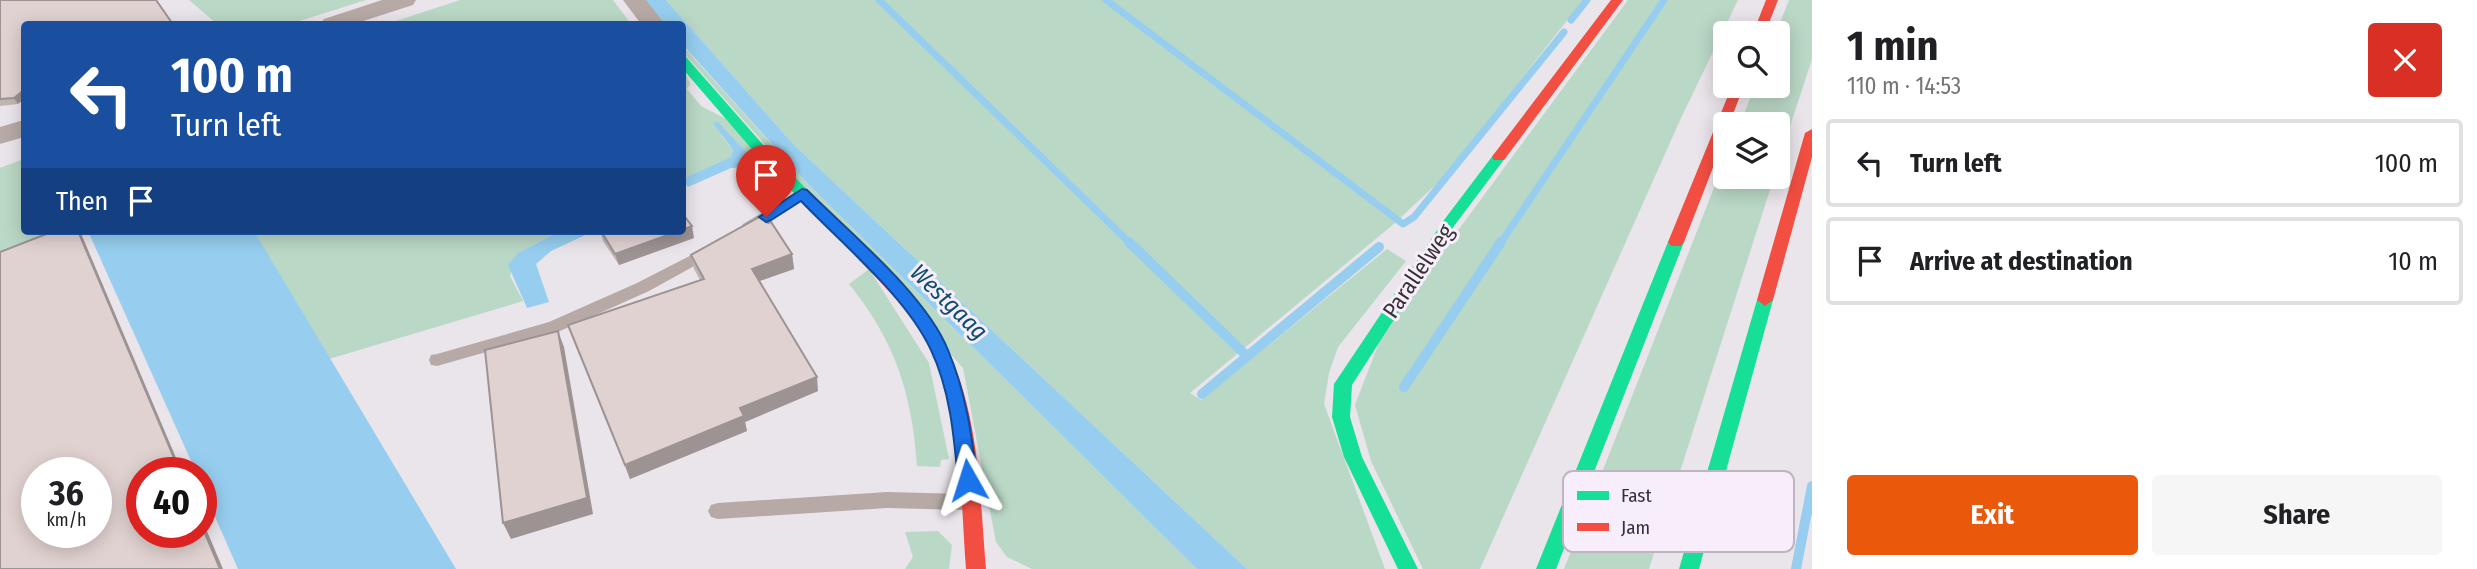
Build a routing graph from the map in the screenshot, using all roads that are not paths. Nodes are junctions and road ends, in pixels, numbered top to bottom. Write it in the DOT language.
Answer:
graph roads {
  1 [pos="405,0"];
  2 [pos="634,0"];
  3 [pos="1616,0"];
  4 [pos="1772,0"];
  5 [pos="341,21"];
  6 [pos="651,21"];
  7 [pos="1764,21"];
  8 [pos="686,64"];
  9 [pos="1733,98"];
  10 [pos="21,129"];
  11 [pos="1812,132"];
  12 [pos="0,136"];
  13 [pos="802,194"];
  14 [pos="437,360"];
  15 [pos="1585,471"];
  16 [pos="1717,471"];
  17 [pos="970,502"];
  18 [pos="718,511"];
  19 [pos="1563,526"];
  20 [pos="1694,552"];
  21 [pos="976,569"];
  22 [pos="1408,569"];
  23 [pos="1546,569"];
  24 [pos="1689,569"];
  1 -- 5 [label="street"];
  2 -- 6 [label="street"];
  3 -- 22 [label="main road, Parallelweg"];
  4 -- 7 [label="main road"];
  8 -- 13 [label="main road"];
  9 -- 15 [label="main road"];
  10 -- 12 [label="street"];
  11 -- 16 [label="main road"];
  13 -- 14 [label="lane"];
  13 -- 17 [label="main road"];
  17 -- 18 [label="lane"];
  17 -- 21 [label="main road"];
  19 -- 23 [label="main road"];
  20 -- 24 [label="main road"];
}
